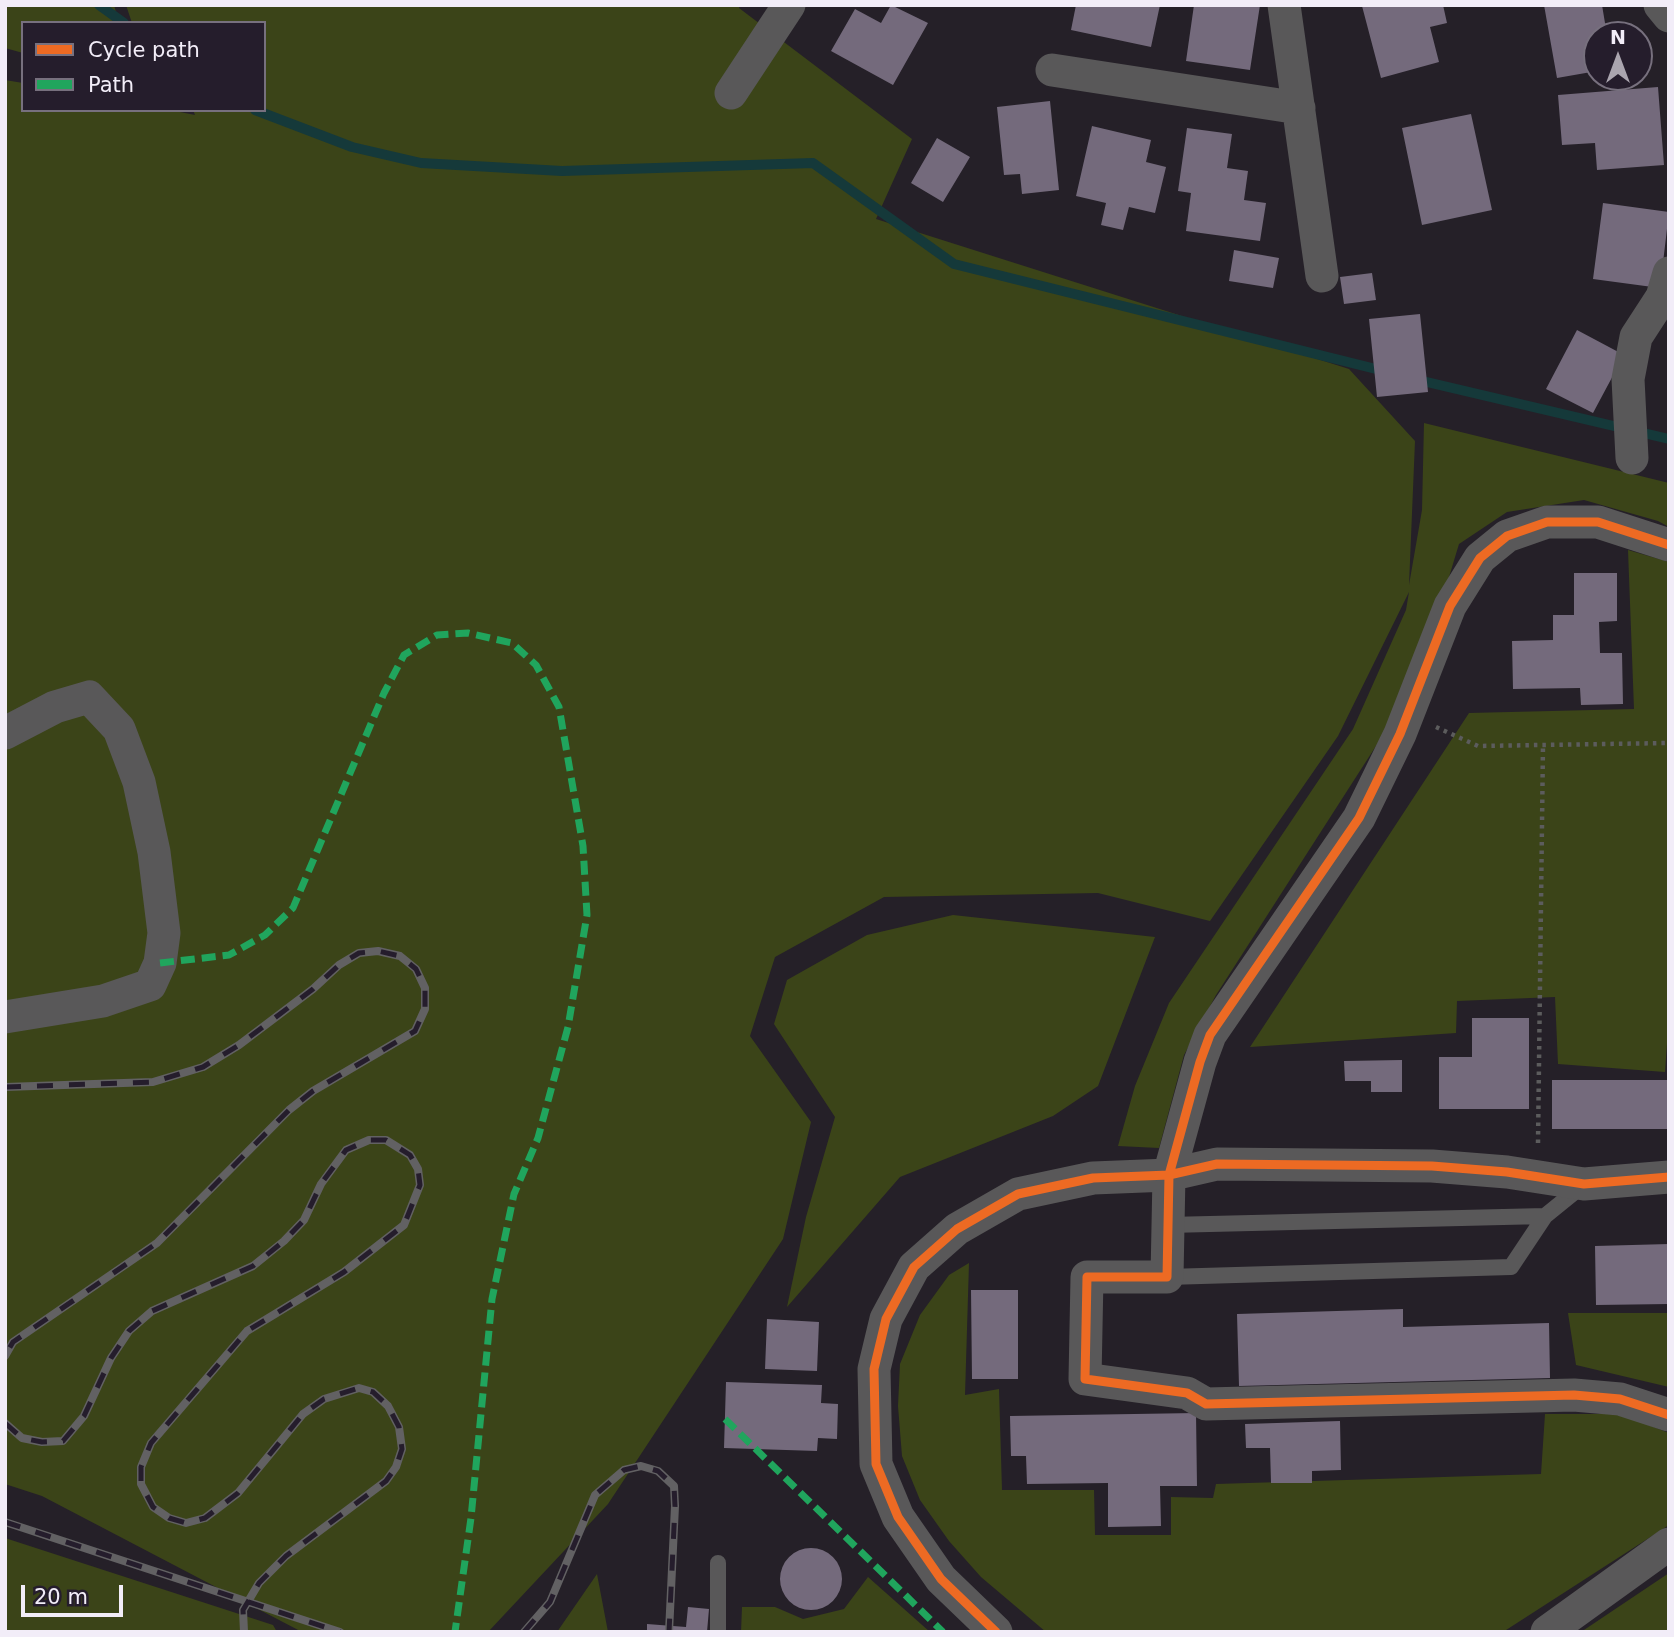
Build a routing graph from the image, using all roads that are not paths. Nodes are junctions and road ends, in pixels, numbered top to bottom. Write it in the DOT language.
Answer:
graph roads {
  1 [pos="789,5"];
  2 [pos="1284,5"];
  3 [pos="1660,5"];
  4 [pos="1669,16"];
  5 [pos="1052,70"];
  6 [pos="731,93"];
  7 [pos="1299,108"];
  8 [pos="1669,273"];
  9 [pos="1322,275"];
  10 [pos="1632,458"];
  11 [pos="1669,545"];
  12 [pos="5,733"];
  13 [pos="5,1017"];
  14 [pos="1169,1175"];
  15 [pos="1669,1177"];
  16 [pos="1584,1184"];
  17 [pos="1545,1216"];
  18 [pos="1168,1225"];
  19 [pos="1167,1277"];
  20 [pos="1669,1415"];
  21 [pos="1669,1544"];
  22 [pos="718,1563"];
  23 [pos="718,1632"];
  24 [pos="996,1632"];
  25 [pos="1547,1632"];
  1 -- 6 [label="street"];
  2 -- 7 [label="street"];
  3 -- 4 [label="street"];
  5 -- 7 [label="street"];
  7 -- 9 [label="street"];
  8 -- 10 [label="street"];
  11 -- 14 [label="street"];
  12 -- 13 [label="street"];
  14 -- 16 [label="street"];
  14 -- 18 [label="street"];
  14 -- 24 [label="street"];
  15 -- 16 [label="street"];
  16 -- 17 [label="lane"];
  17 -- 18 [label="lane"];
  17 -- 19 [label="lane"];
  18 -- 19 [label="street"];
  19 -- 20 [label="street"];
  21 -- 25 [label="street"];
  22 -- 23 [label="lane"];
}
